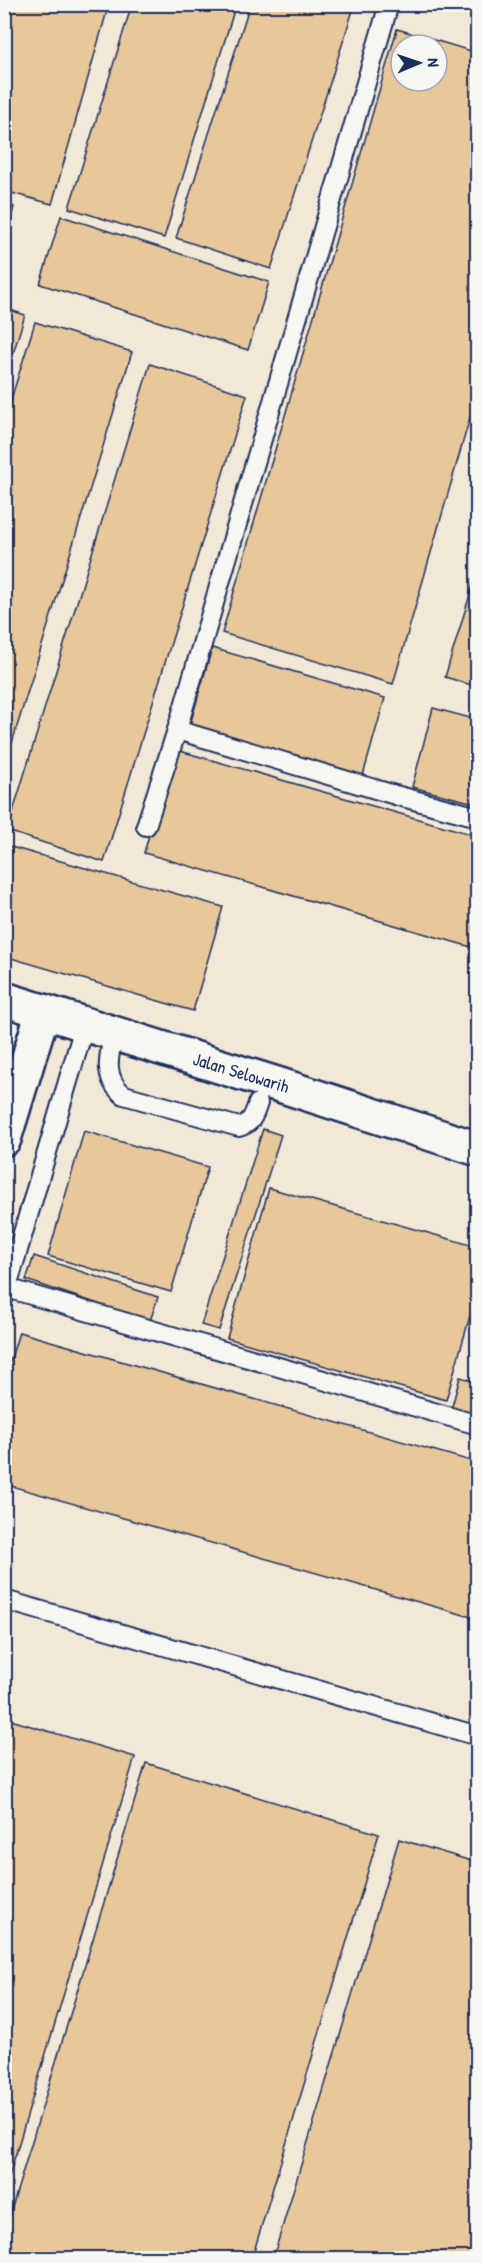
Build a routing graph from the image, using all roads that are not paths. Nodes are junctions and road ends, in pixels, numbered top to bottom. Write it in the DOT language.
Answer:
graph roads {
  1 [pos="389,4"];
  2 [pos="177,730"];
  3 [pos="477,817"];
  4 [pos="146,826"];
  5 [pos="4,999"];
  6 [pos="43,1011"];
  7 [pos="99,1029"];
  8 [pos="258,1103"];
  9 [pos="4,1139"];
  10 [pos="477,1149"];
  11 [pos="6,1293"];
  12 [pos="477,1425"];
  13 [pos="4,1600"];
  14 [pos="477,1736"];
  1 -- 2 [label="lane"];
  2 -- 3 [label="lane"];
  2 -- 4 [label="lane"];
  5 -- 6 [label="main road, Jalan Selowarih"];
  6 -- 7 [label="main road, Jalan Selowarih"];
  6 -- 9 [label="main road"];
  7 -- 8 [label="lane"];
  7 -- 10 [label="main road, Jalan Selowarih"];
  7 -- 11 [label="lane"];
  11 -- 12 [label="lane"];
  13 -- 14 [label="lane"];
}
